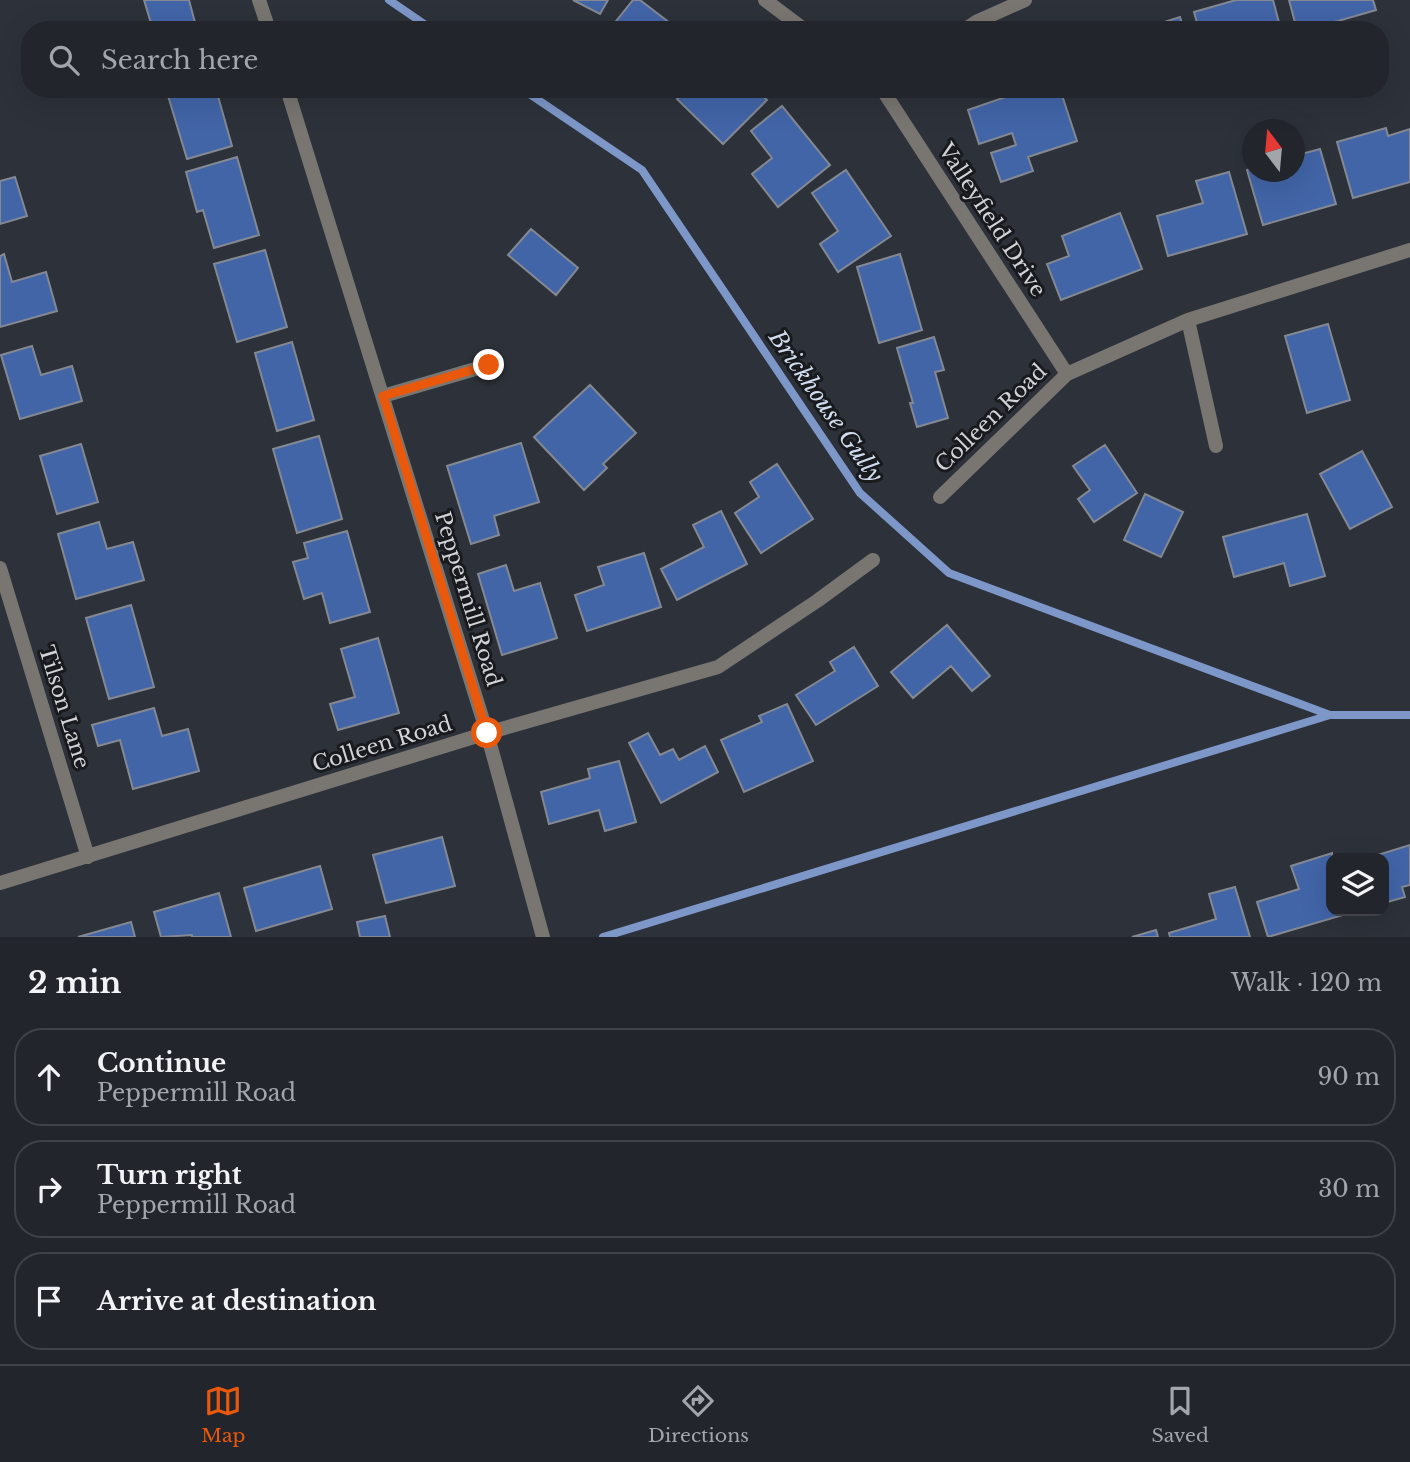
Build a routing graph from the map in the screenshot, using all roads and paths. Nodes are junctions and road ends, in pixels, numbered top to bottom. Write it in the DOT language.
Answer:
graph roads {
  1 [pos="259,0"];
  2 [pos="765,0"];
  3 [pos="1025,0"];
  4 [pos="266,21"];
  5 [pos="793,21"];
  6 [pos="978,21"];
  7 [pos="290,98"];
  8 [pos="888,98"];
  9 [pos="1410,250"];
  10 [pos="1188,320"];
  11 [pos="489,365"];
  12 [pos="1067,374"];
  13 [pos="383,396"];
  14 [pos="1216,446"];
  15 [pos="940,497"];
  16 [pos="873,560"];
  17 [pos="0,568"];
  18 [pos="487,733"];
  19 [pos="88,858"];
  20 [pos="0,883"];
  21 [pos="543,935"];
  1 -- 4 [label="street"];
  2 -- 5 [label="street"];
  3 -- 6 [label="street"];
  7 -- 13 [label="street, Peppermill Road"];
  8 -- 12 [label="street, Valleyfield Drive"];
  9 -- 10 [label="street, Colleen Road"];
  10 -- 12 [label="street, Colleen Road"];
  10 -- 14 [label="street"];
  11 -- 13 [label="street"];
  12 -- 15 [label="street, Colleen Road"];
  13 -- 18 [label="street, Peppermill Road"];
  16 -- 18 [label="street, Colleen Road"];
  17 -- 19 [label="street, Tilson Lane"];
  18 -- 19 [label="street, Colleen Road"];
  18 -- 21 [label="street, Peppermill Road"];
  19 -- 20 [label="street, Colleen Road"];
}
